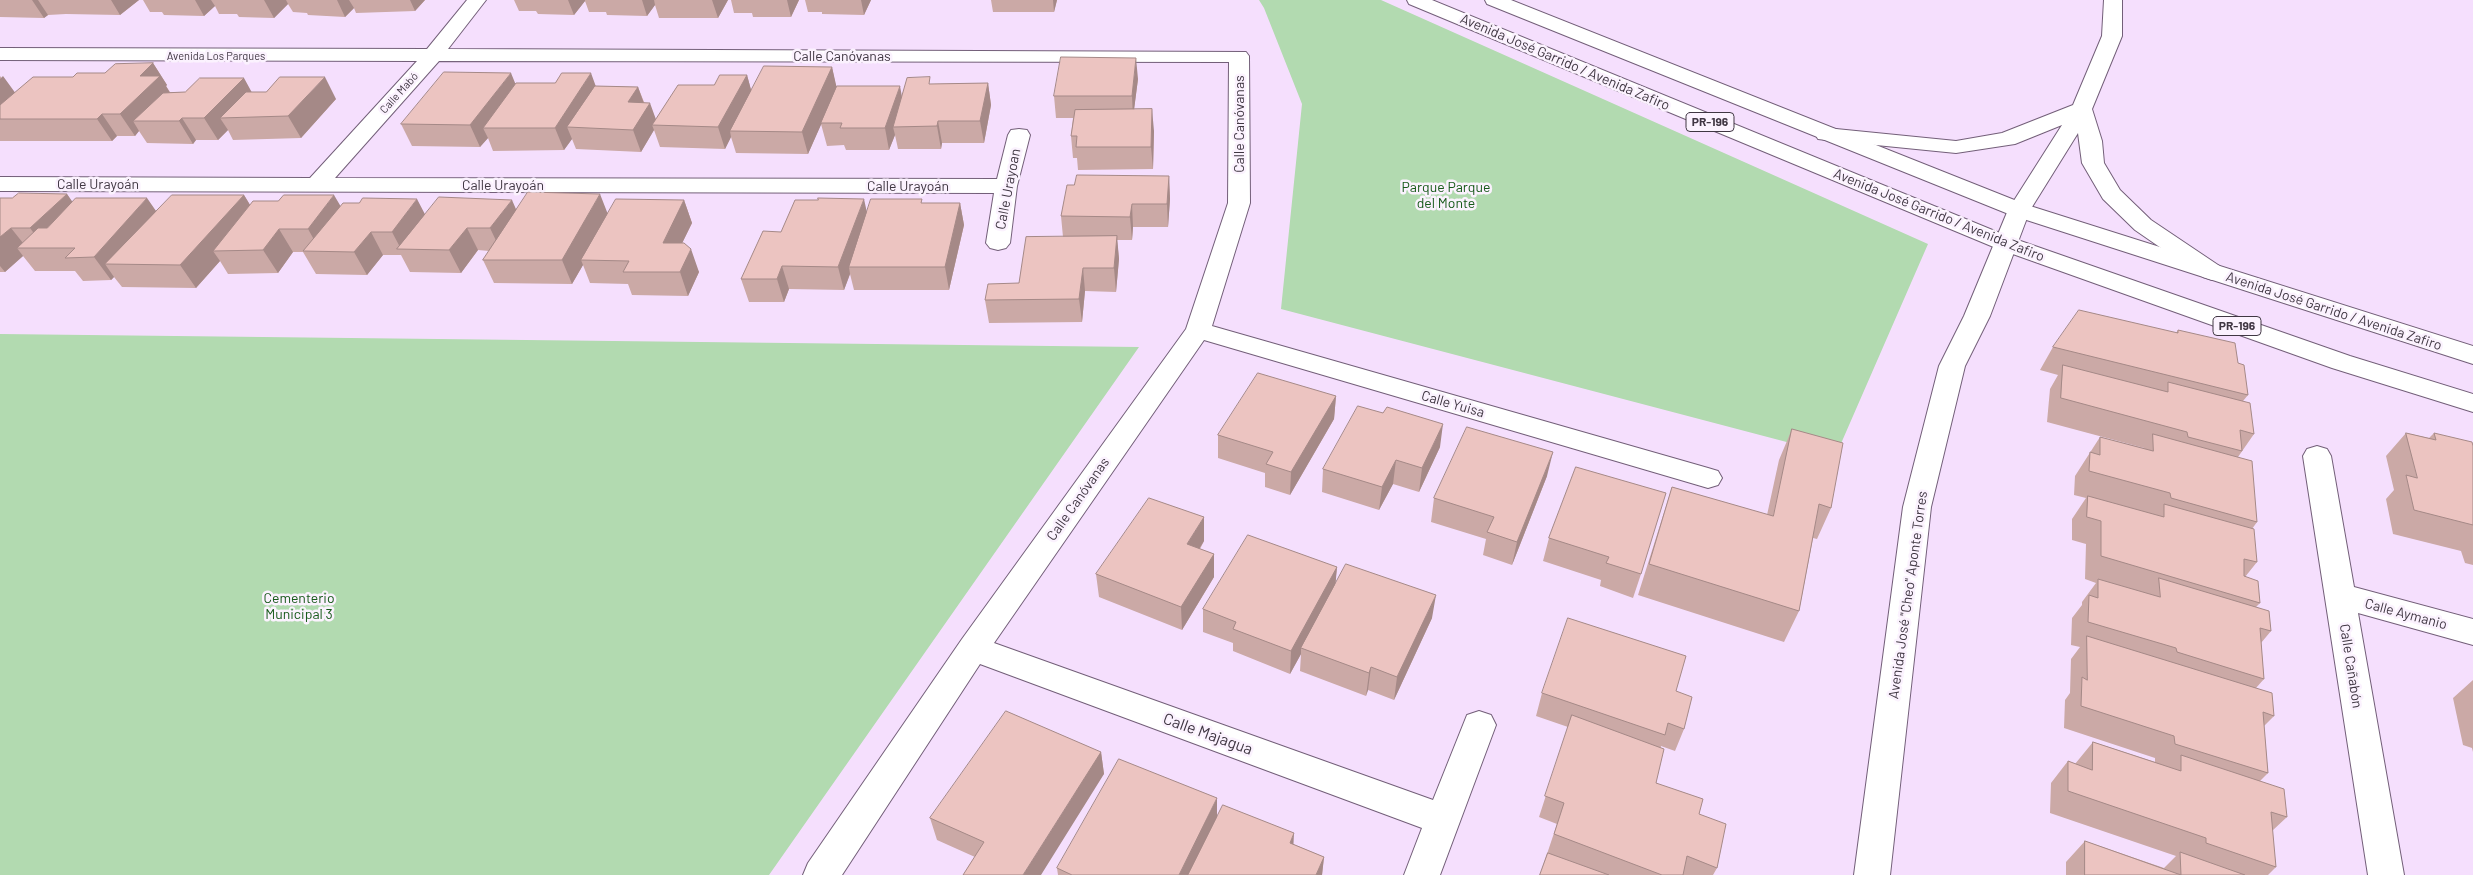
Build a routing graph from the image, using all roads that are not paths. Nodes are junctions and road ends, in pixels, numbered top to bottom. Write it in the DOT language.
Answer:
graph roads {
  1 [pos="477,0"];
  2 [pos="1416,0"];
  3 [pos="1494,0"];
  4 [pos="2113,0"];
  5 [pos="0,54"];
  6 [pos="432,56"];
  7 [pos="2082,109"];
  8 [pos="1826,134"];
  9 [pos="1019,135"];
  10 [pos="0,184"];
  11 [pos="317,184"];
  12 [pos="1006,186"];
  13 [pos="2019,210"];
  14 [pos="2004,242"];
  15 [pos="998,243"];
  16 [pos="2212,272"];
  17 [pos="1198,330"];
  18 [pos="2473,355"];
  19 [pos="2473,403"];
  20 [pos="2317,456"];
  21 [pos="1708,478"];
  22 [pos="2339,595"];
  23 [pos="2473,632"];
  24 [pos="973,648"];
  25 [pos="1479,725"];
  26 [pos="1443,820"];
  27 [pos="821,875"];
  28 [pos="1422,875"];
  29 [pos="1872,875"];
  30 [pos="2386,875"];
  1 -- 6 [label="street, Calle Mabó"];
  2 -- 14 [label="street, Avenida José Garrido / Avenida Zafiro / PR-196"];
  3 -- 8 [label="street, Avenida José Garrido / Avenida Zafiro / PR-196"];
  4 -- 7 [label="street, Avenida José \"Cheo\" Aponte Torres"];
  5 -- 6 [label="street, Avenida Los Parques"];
  6 -- 11 [label="street, Calle Mabó"];
  6 -- 17 [label="street, Calle Canóvanas"];
  7 -- 8 [label="street"];
  7 -- 13 [label="street, Avenida José \"Cheo\" Aponte Torres"];
  7 -- 16 [label="street"];
  8 -- 13 [label="street, Avenida José Garrido / Avenida Zafiro / PR-196"];
  9 -- 12 [label="street, Calle Urayoan"];
  10 -- 11 [label="street, Calle Urayoán"];
  11 -- 12 [label="street, Calle Urayoán"];
  12 -- 15 [label="street, Calle Urayoan"];
  13 -- 14 [label="street, Avenida José \"Cheo\" Aponte Torres"];
  13 -- 16 [label="street, Avenida José Garrido / Avenida Zafiro / PR-196"];
  14 -- 19 [label="street, Avenida José Garrido / Avenida Zafiro / PR-196"];
  14 -- 29 [label="street, Avenida José \"Cheo\" Aponte Torres"];
  16 -- 18 [label="street, Avenida José Garrido / Avenida Zafiro / PR-196"];
  17 -- 21 [label="street, Calle Yuisa"];
  17 -- 24 [label="street, Calle Canóvanas"];
  20 -- 22 [label="street, Calle Cañabón"];
  22 -- 23 [label="street, Calle Aymanio"];
  22 -- 30 [label="street, Calle Cañabón"];
  24 -- 26 [label="street, Calle Majagua"];
  24 -- 27 [label="street, Calle Canóvanas"];
  25 -- 26 [label="street"];
  26 -- 28 [label="street"];
}
